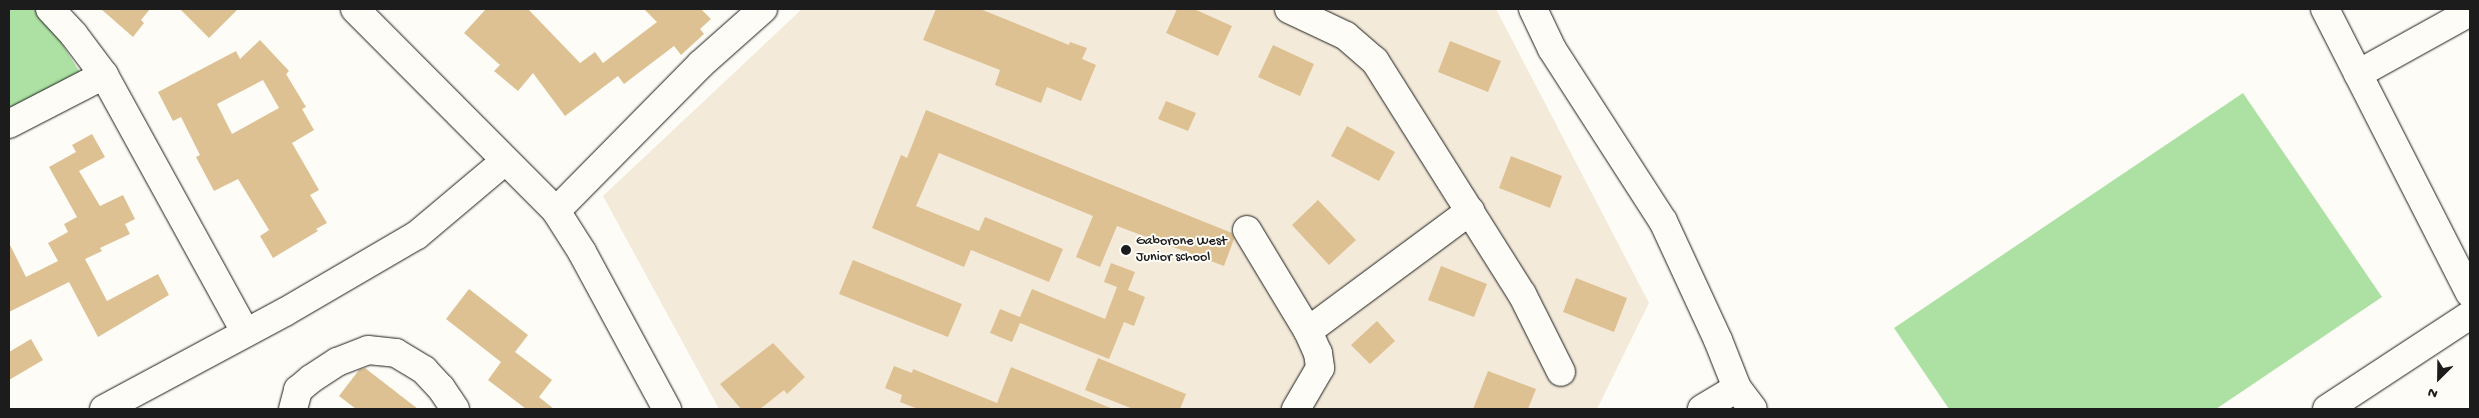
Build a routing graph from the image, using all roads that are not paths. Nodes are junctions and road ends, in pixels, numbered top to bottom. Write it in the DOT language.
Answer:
graph roads {
  1 [pos="50,9"];
  2 [pos="355,9"];
  3 [pos="763,9"];
  4 [pos="1289,9"];
  5 [pos="1533,9"];
  6 [pos="2325,9"];
  7 [pos="2470,12"];
  8 [pos="2358,74"];
  9 [pos="104,75"];
  10 [pos="9,124"];
  11 [pos="505,161"];
  12 [pos="556,211"];
  13 [pos="1470,211"];
  14 [pos="1247,230"];
  15 [pos="2470,297"];
  16 [pos="1308,331"];
  17 [pos="246,333"];
  18 [pos="1561,372"];
  19 [pos="1745,398"];
  20 [pos="104,409"];
  21 [pos="293,409"];
  22 [pos="455,409"];
  23 [pos="668,409"];
  24 [pos="1296,409"];
  25 [pos="1702,409"];
  26 [pos="2327,409"];
  1 -- 9 [label="street"];
  2 -- 11 [label="street"];
  3 -- 12 [label="street"];
  4 -- 13 [label="street"];
  5 -- 19 [label="street"];
  6 -- 8 [label="street"];
  7 -- 8 [label="street"];
  8 -- 15 [label="street"];
  9 -- 10 [label="street"];
  9 -- 17 [label="street"];
  11 -- 12 [label="street"];
  11 -- 17 [label="street"];
  12 -- 23 [label="street"];
  13 -- 16 [label="street"];
  13 -- 18 [label="street"];
  14 -- 16 [label="street"];
  15 -- 26 [label="street"];
  16 -- 24 [label="street"];
  17 -- 20 [label="street"];
  19 -- 25 [label="street"];
  21 -- 22 [label="street"];
}
